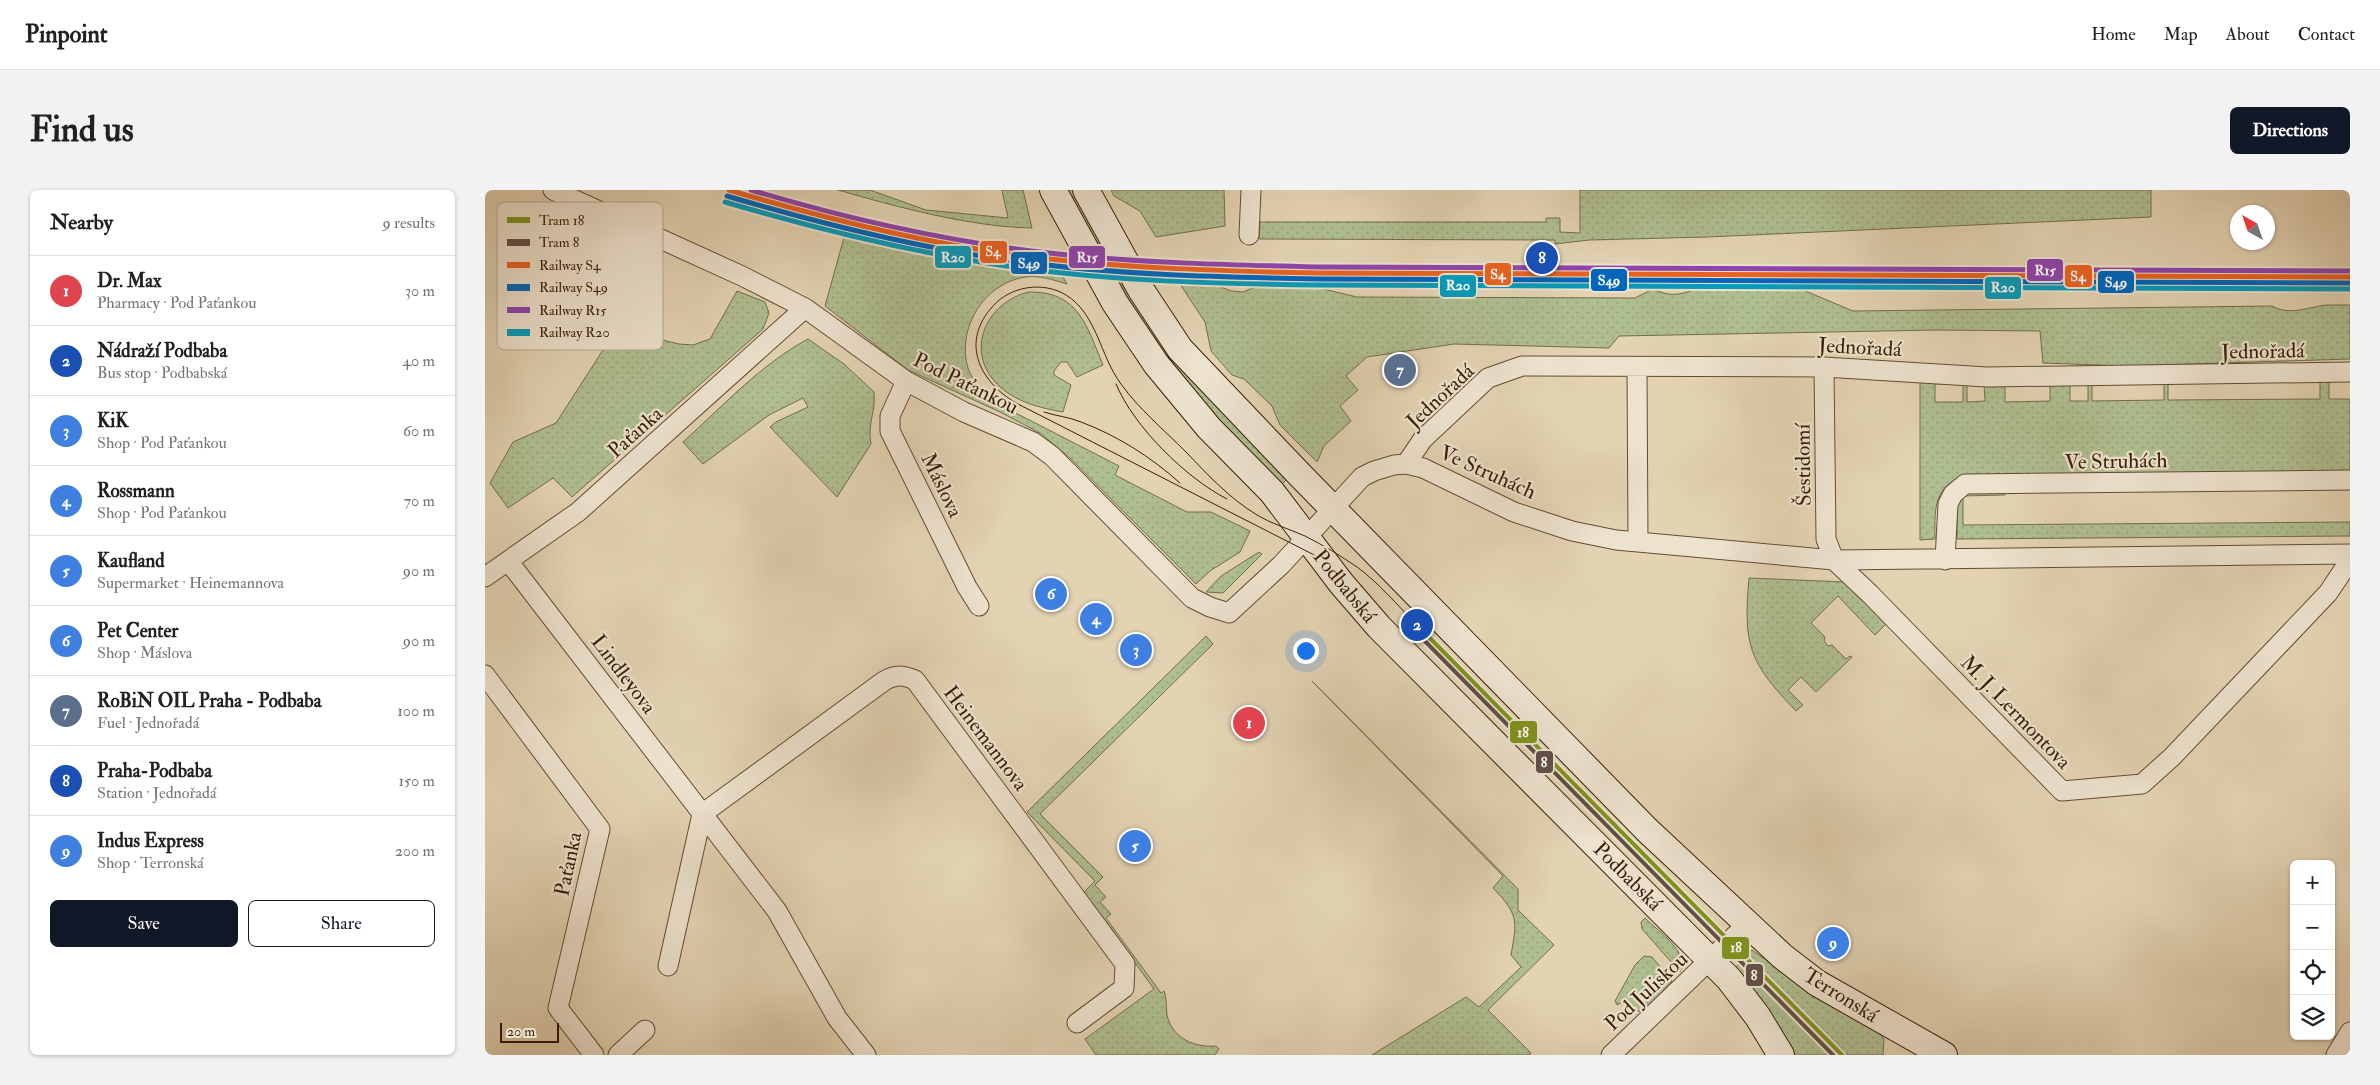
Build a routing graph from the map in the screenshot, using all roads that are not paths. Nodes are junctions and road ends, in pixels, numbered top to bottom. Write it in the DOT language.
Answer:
graph roads {
  1 [pos="553,190"];
  2 [pos="1053,190"];
  3 [pos="1086,190"];
  4 [pos="1251,190"];
  5 [pos="579,202"];
  6 [pos="1249,235"];
  7 [pos="663,240"];
  8 [pos="805,308"];
  9 [pos="1824,367"];
  10 [pos="1637,368"];
  11 [pos="2350,372"];
  12 [pos="906,381"];
  13 [pos="1406,464"];
  14 [pos="2350,480"];
  15 [pos="1333,509"];
  16 [pos="1307,537"];
  17 [pos="1638,542"];
  18 [pos="2350,554"];
  19 [pos="1834,560"];
  20 [pos="1945,560"];
  21 [pos="2350,560"];
  22 [pos="509,562"];
  23 [pos="485,577"];
  24 [pos="979,606"];
  25 [pos="485,675"];
  26 [pos="702,814"];
  27 [pos="1746,925"];
  28 [pos="1711,960"];
  29 [pos="668,966"];
  30 [pos="1077,1024"];
  31 [pos="645,1030"];
  32 [pos="2350,1032"];
  33 [pos="594,1055"];
  34 [pos="618,1055"];
  35 [pos="866,1055"];
  36 [pos="1611,1055"];
  37 [pos="1781,1055"];
  38 [pos="1943,1055"];
  39 [pos="2336,1055"];
  1 -- 5 [label="street, Pod Paťankou"];
  2 -- 16 [label="main road, Podbabská"];
  3 -- 15 [label="main road, Podbabská"];
  4 -- 6 [label="street"];
  7 -- 8 [label="street, Pod Paťankou"];
  8 -- 12 [label="street, Pod Paťankou"];
  8 -- 22 [label="street, Paťanka"];
  9 -- 10 [label="street, Jednořadá"];
  9 -- 11 [label="street, Jednořadá"];
  9 -- 19 [label="street, Šestidomí"];
  10 -- 13 [label="street, Jednořadá"];
  10 -- 17 [label="street"];
  12 -- 16 [label="street, Pod Paťankou"];
  12 -- 24 [label="street, Máslova"];
  13 -- 15 [label="street, Ve Struhách"];
  13 -- 17 [label="street, Ve Struhách"];
  14 -- 20 [label="street, Ve Struhách"];
  15 -- 16 [label="street, Ve Struhách"];
  15 -- 27 [label="main road, Podbabská"];
  16 -- 28 [label="main road, Podbabská"];
  17 -- 19 [label="street, Ve Struhách"];
  18 -- 20 [label="street, Ve Struhách"];
  19 -- 20 [label="street, Ve Struhách"];
  19 -- 21 [label="street, M. J. Lermontova"];
  22 -- 23 [label="street, Paťanka"];
  22 -- 26 [label="street, Lindleyova"];
  25 -- 33 [label="street, Paťanka"];
  26 -- 29 [label="street"];
  26 -- 30 [label="street, Heinemannova"];
  26 -- 35 [label="street, Lindleyova"];
  27 -- 28 [label="street, Pod Juliskou"];
  27 -- 38 [label="main road, Terronská"];
  28 -- 36 [label="street, Pod Juliskou"];
  28 -- 37 [label="main road, Podbabská"];
  31 -- 34 [label="street"];
  32 -- 39 [label="street"];
}
